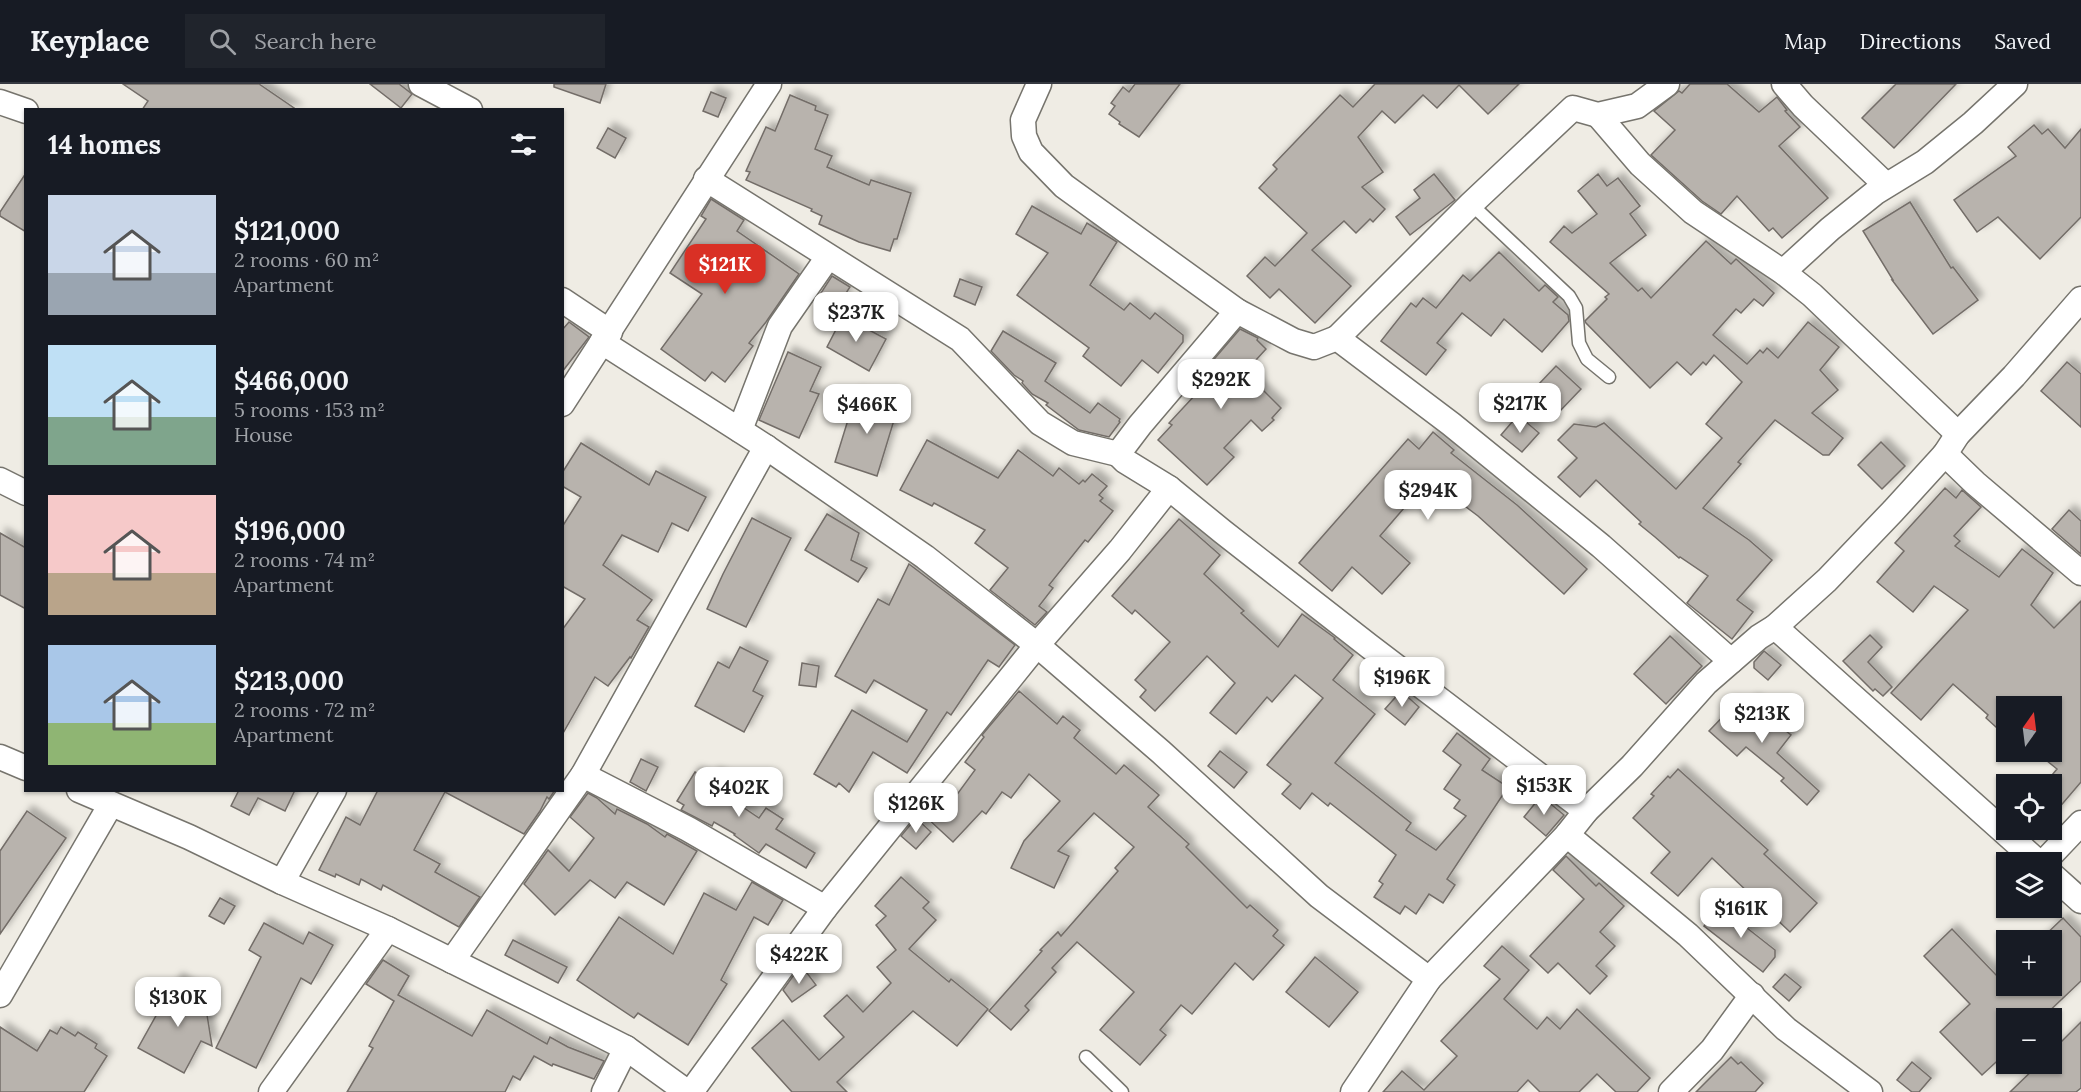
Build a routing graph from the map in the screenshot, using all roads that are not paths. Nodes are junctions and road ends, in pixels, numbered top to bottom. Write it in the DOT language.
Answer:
graph roads {
  1 [pos="421,84"];
  2 [pos="768,84"];
  3 [pos="1039,84"];
  4 [pos="1667,84"];
  5 [pos="1784,84"];
  6 [pos="2016,84"];
  7 [pos="0,102"];
  8 [pos="466,108"];
  9 [pos="24,110"];
  10 [pos="1598,115"];
  11 [pos="706,179"];
  12 [pos="1886,185"];
  13 [pos="1471,204"];
  14 [pos="828,256"];
  15 [pos="1783,272"];
  16 [pos="2081,299"];
  17 [pos="564,302"];
  18 [pos="1237,311"];
  19 [pos="606,337"];
  20 [pos="1336,338"];
  21 [pos="1610,377"];
  22 [pos="564,401"];
  23 [pos="740,430"];
  24 [pos="1958,434"];
  25 [pos="766,447"];
  26 [pos="1118,454"];
  27 [pos="1945,454"];
  28 [pos="0,480"];
  29 [pos="1169,488"];
  30 [pos="24,492"];
  31 [pos="2081,573"];
  32 [pos="1775,627"];
  33 [pos="1037,645"];
  34 [pos="1731,661"];
  35 [pos="0,757"];
  36 [pos="24,767"];
  37 [pos="583,775"];
  38 [pos="84,792"];
  39 [pos="333,792"];
  40 [pos="111,804"];
  41 [pos="1586,811"];
  42 [pos="2081,823"];
  43 [pos="1567,835"];
  44 [pos="2027,852"];
  45 [pos="2053,852"];
  46 [pos="282,882"];
  47 [pos="2062,884"];
  48 [pos="2081,900"];
  49 [pos="825,908"];
  50 [pos="388,930"];
  51 [pos="452,961"];
  52 [pos="1429,979"];
  53 [pos="0,995"];
  54 [pos="1752,995"];
  55 [pos="626,1048"];
  56 [pos="1086,1057"];
  57 [pos="271,1092"];
  58 [pos="604,1092"];
  59 [pos="689,1092"];
  60 [pos="1122,1092"];
  61 [pos="1353,1092"];
  62 [pos="1671,1092"];
  63 [pos="1870,1092"];
  1 -- 8 [label="street"];
  2 -- 11 [label="street"];
  3 -- 18 [label="street"];
  4 -- 10 [label="street"];
  5 -- 12 [label="street"];
  6 -- 12 [label="street"];
  7 -- 9 [label="street"];
  10 -- 13 [label="street"];
  10 -- 15 [label="street"];
  11 -- 14 [label="street"];
  11 -- 19 [label="street"];
  12 -- 15 [label="street"];
  13 -- 20 [label="street"];
  13 -- 21 [label="lane"];
  14 -- 23 [label="street"];
  14 -- 26 [label="street"];
  15 -- 24 [label="street"];
  16 -- 24 [label="street"];
  17 -- 19 [label="street"];
  18 -- 20 [label="street"];
  18 -- 26 [label="street"];
  19 -- 22 [label="street"];
  19 -- 23 [label="street"];
  20 -- 34 [label="street"];
  23 -- 25 [label="street"];
  24 -- 27 [label="street"];
  25 -- 33 [label="street"];
  25 -- 37 [label="street"];
  26 -- 29 [label="street"];
  27 -- 31 [label="street"];
  27 -- 32 [label="street"];
  28 -- 30 [label="street"];
  29 -- 33 [label="street"];
  29 -- 41 [label="street"];
  32 -- 34 [label="street"];
  32 -- 44 [label="street"];
  33 -- 49 [label="street"];
  33 -- 52 [label="street"];
  34 -- 41 [label="street"];
  35 -- 36 [label="street"];
  37 -- 49 [label="street"];
  37 -- 51 [label="street"];
  38 -- 40 [label="street"];
  39 -- 46 [label="street"];
  40 -- 46 [label="street"];
  40 -- 53 [label="street"];
  41 -- 43 [label="street"];
  42 -- 45 [label="street"];
  43 -- 52 [label="street"];
  43 -- 54 [label="street"];
  46 -- 50 [label="street"];
  47 -- 48 [label="street"];
  49 -- 59 [label="street"];
  50 -- 51 [label="street"];
  50 -- 57 [label="street"];
  51 -- 55 [label="street"];
  52 -- 61 [label="street"];
  54 -- 62 [label="street"];
  54 -- 63 [label="street"];
  55 -- 58 [label="street"];
  55 -- 59 [label="street"];
  56 -- 60 [label="lane"];
}
